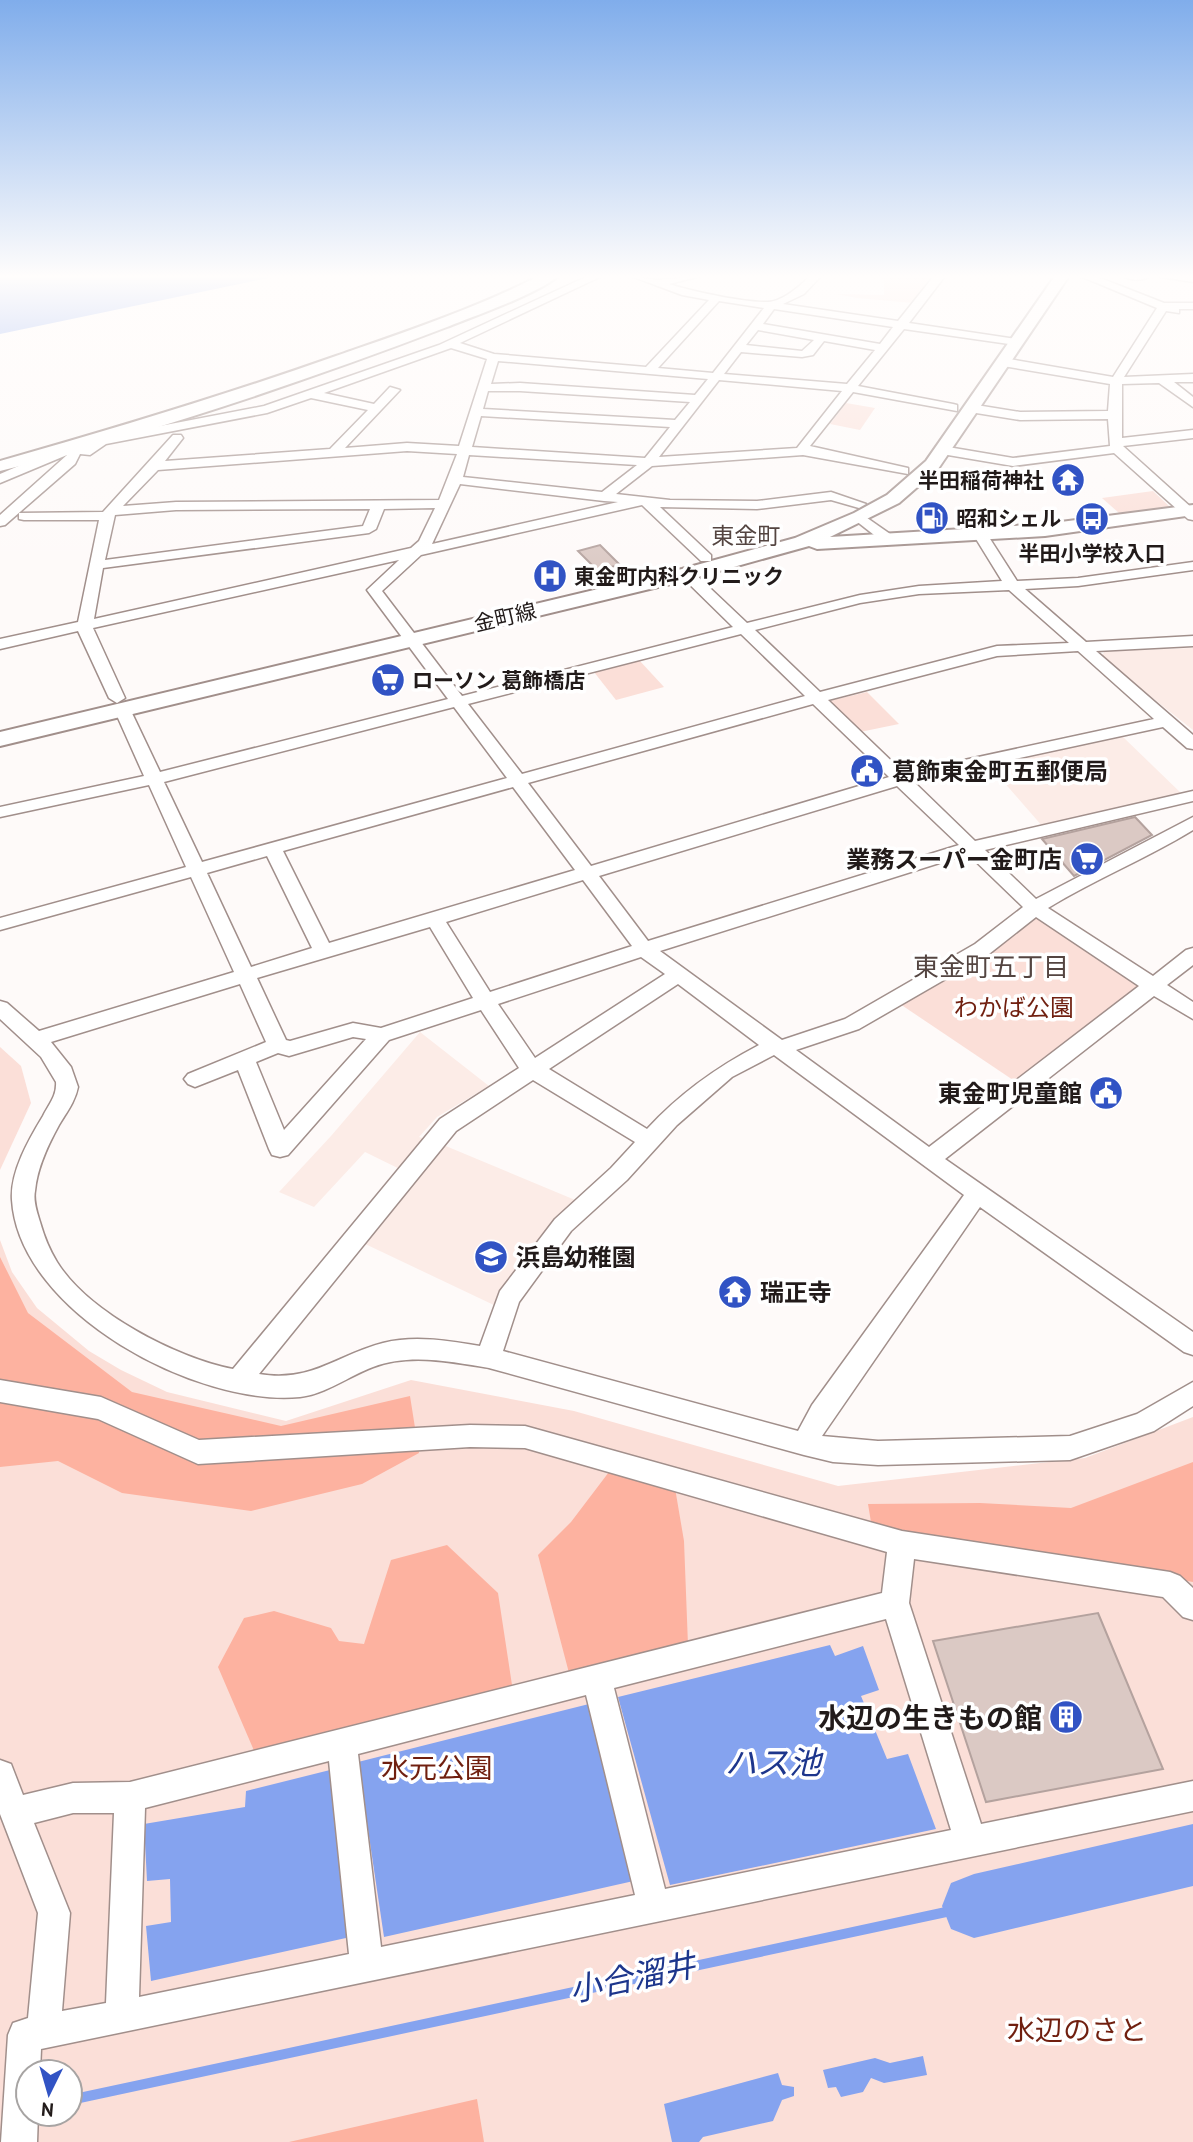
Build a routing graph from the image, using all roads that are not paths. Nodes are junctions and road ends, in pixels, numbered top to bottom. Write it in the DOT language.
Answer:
graph roads {
  1 [pos="293,376"];
  2 [pos="361,376"];
  3 [pos="487,376"];
  4 [pos="716,376"];
  5 [pos="859,376"];
  6 [pos="979,376"];
  7 [pos="991,376"];
  8 [pos="1086,376"];
  9 [pos="1119,376"];
  10 [pos="1193,378"];
  11 [pos="1163,380"];
  12 [pos="1116,381"];
  13 [pos="483,388"];
  14 [pos="849,388"];
  15 [pos="394,390"];
  16 [pos="311,394"];
  17 [pos="698,399"];
  18 [pos="1193,403"];
  19 [pos="376,408"];
  20 [pos="962,408"];
  21 [pos="476,412"];
  22 [pos="1114,415"];
  23 [pos="678,424"];
  24 [pos="1193,434"];
  25 [pos="177,438"];
  26 [pos="1116,446"];
  27 [pos="82,448"];
  28 [pos="464,450"];
  29 [pos="942,450"];
  30 [pos="803,451"];
  31 [pos="334,452"];
  32 [pos="913,460"];
  33 [pos="649,462"];
  34 [pos="0,466"];
  35 [pos="32,466"];
  36 [pos="154,466"];
  37 [pos="55,473"];
  38 [pos="0,479"];
  39 [pos="455,480"];
  40 [pos="604,497"];
  41 [pos="643,502"];
  42 [pos="379,504"];
  43 [pos="443,504"];
  44 [pos="860,510"];
  45 [pos="1191,512"];
  46 [pos="108,513"];
  47 [pos="24,516"];
  48 [pos="0,522"];
  49 [pos="980,534"];
  50 [pos="795,539"];
  51 [pos="888,539"];
  52 [pos="415,552"];
  53 [pos="706,558"];
  54 [pos="96,565"];
  55 [pos="1193,566"];
  56 [pos="687,574"];
  57 [pos="1012,586"];
  58 [pos="85,625"];
  59 [pos="744,628"];
  60 [pos="408,634"];
  61 [pos="1193,641"];
  62 [pos="0,644"];
  63 [pos="1080,645"];
  64 [pos="817,698"];
  65 [pos="459,701"];
  66 [pos="119,703"];
  67 [pos="1166,721"];
  68 [pos="0,726"];
  69 [pos="0,739"];
  70 [pos="1193,744"];
  71 [pos="154,779"];
  72 [pos="901,779"];
  73 [pos="518,780"];
  74 [pos="1193,796"];
  75 [pos="0,812"];
  76 [pos="1193,822"];
  77 [pos="272,847"];
  78 [pos="972,847"];
  79 [pos="197,868"];
  80 [pos="585,873"];
  81 [pos="1035,908"];
  82 [pos="435,920"];
  83 [pos="0,924"];
  84 [pos="644,949"];
  85 [pos="324,953"];
  86 [pos="1193,955"];
  87 [pos="680,974"];
  88 [pos="246,976"];
  89 [pos="1153,986"];
  90 [pos="486,1002"];
  91 [pos="0,1008"];
  92 [pos="1193,1012"];
  93 [pos="382,1035"];
  94 [pos="36,1040"];
  95 [pos="278,1045"];
  96 [pos="776,1047"];
  97 [pos="244,1057"];
  98 [pos="534,1070"];
  99 [pos="195,1079"];
  100 [pos="650,1141"];
  101 [pos="929,1159"];
  102 [pos="978,1193"];
  103 [pos="1193,1345"];
  104 [pos="489,1358"];
  105 [pos="239,1380"];
  106 [pos="0,1391"];
  107 [pos="1193,1393"];
  108 [pos="804,1444"];
  109 [pos="902,1544"];
  110 [pos="895,1603"];
  111 [pos="1193,1607"];
  112 [pos="597,1679"];
  113 [pos="342,1743"];
  114 [pos="0,1775"];
  115 [pos="1193,1796"];
  116 [pos="130,1797"];
  117 [pos="15,1812"];
  118 [pos="971,1843"];
  119 [pos="653,1908"];
  120 [pos="367,1967"];
  121 [pos="122,2017"];
  122 [pos="43,2032"];
  123 [pos="19,2142"];
  1 -- 27 [label="main road"];
  2 -- 16 [label="street"];
  3 -- 13 [label="street"];
  4 -- 14 [label="street"];
  4 -- 17 [label="street"];
  5 -- 14 [label="street"];
  6 -- 20 [label="main road, 金町線"];
  7 -- 20 [label="main road, 金町線"];
  8 -- 12 [label="street"];
  9 -- 12 [label="street"];
  10 -- 11 [label="street"];
  11 -- 12 [label="street"];
  11 -- 18 [label="street"];
  12 -- 22 [label="street"];
  13 -- 17 [label="street"];
  13 -- 21 [label="street"];
  14 -- 20 [label="street"];
  14 -- 30 [label="street"];
  15 -- 19 [label="street"];
  16 -- 19 [label="street"];
  16 -- 27 [label="street"];
  17 -- 23 [label="street"];
  19 -- 31 [label="street"];
  20 -- 22 [label="street"];
  20 -- 29 [label="main road, 金町線"];
  20 -- 32 [label="main road, 金町線"];
  21 -- 23 [label="street"];
  21 -- 28 [label="street"];
  22 -- 26 [label="street"];
  23 -- 33 [label="street"];
  24 -- 26 [label="street"];
  25 -- 36 [label="street"];
  26 -- 29 [label="street"];
  26 -- 45 [label="street"];
  27 -- 34 [label="main road"];
  27 -- 35 [label="street"];
  27 -- 37 [label="street"];
  28 -- 31 [label="street"];
  28 -- 33 [label="street"];
  28 -- 39 [label="street"];
  29 -- 44 [label="main road, 金町線"];
  30 -- 32 [label="street"];
  30 -- 33 [label="street"];
  31 -- 36 [label="street"];
  32 -- 44 [label="main road, 金町線"];
  33 -- 40 [label="street"];
  35 -- 37 [label="street"];
  35 -- 38 [label="street"];
  36 -- 46 [label="street"];
  37 -- 48 [label="street"];
  39 -- 40 [label="street"];
  39 -- 43 [label="street"];
  40 -- 41 [label="street"];
  41 -- 44 [label="street"];
  41 -- 52 [label="street"];
  41 -- 53 [label="street"];
  42 -- 43 [label="street"];
  42 -- 46 [label="street"];
  42 -- 54 [label="street"];
  43 -- 52 [label="street"];
  44 -- 50 [label="main road, 金町線"];
  44 -- 51 [label="street"];
  45 -- 49 [label="main road"];
  46 -- 47 [label="street"];
  46 -- 54 [label="street"];
  49 -- 51 [label="main road"];
  49 -- 57 [label="street"];
  50 -- 51 [label="main road"];
  50 -- 53 [label="main road, 金町線"];
  50 -- 56 [label="main road, 金町線"];
  52 -- 58 [label="street"];
  52 -- 60 [label="street"];
  53 -- 60 [label="main road, 金町線"];
  54 -- 58 [label="street"];
  55 -- 57 [label="street"];
  56 -- 59 [label="street"];
  56 -- 60 [label="main road, 金町線"];
  57 -- 59 [label="street"];
  57 -- 63 [label="street"];
  58 -- 62 [label="street"];
  58 -- 66 [label="street"];
  59 -- 64 [label="street"];
  59 -- 65 [label="street"];
  60 -- 65 [label="street"];
  60 -- 66 [label="main road, 金町線"];
  61 -- 63 [label="street"];
  63 -- 64 [label="street"];
  63 -- 67 [label="street"];
  64 -- 72 [label="street"];
  64 -- 73 [label="street"];
  65 -- 71 [label="street"];
  65 -- 73 [label="street"];
  66 -- 68 [label="main road, 金町線"];
  66 -- 69 [label="main road, 金町線"];
  66 -- 71 [label="street"];
  67 -- 70 [label="street"];
  67 -- 72 [label="street"];
  71 -- 75 [label="street"];
  71 -- 79 [label="street"];
  72 -- 78 [label="street"];
  72 -- 80 [label="street"];
  73 -- 77 [label="street"];
  73 -- 80 [label="street"];
  74 -- 78 [label="street"];
  76 -- 81 [label="street"];
  77 -- 79 [label="street"];
  77 -- 85 [label="street"];
  78 -- 81 [label="street"];
  78 -- 84 [label="street"];
  79 -- 83 [label="street"];
  79 -- 88 [label="street"];
  80 -- 82 [label="street"];
  80 -- 84 [label="street"];
  81 -- 89 [label="street"];
  81 -- 96 [label="street"];
  82 -- 85 [label="street"];
  82 -- 90 [label="street"];
  84 -- 87 [label="street"];
  84 -- 90 [label="street"];
  85 -- 88 [label="street"];
  86 -- 89 [label="street"];
  87 -- 96 [label="street"];
  87 -- 98 [label="street"];
  88 -- 94 [label="street"];
  88 -- 95 [label="street"];
  89 -- 92 [label="street"];
  89 -- 101 [label="street"];
  90 -- 93 [label="street"];
  90 -- 98 [label="street"];
  91 -- 94 [label="street"];
  93 -- 95 [label="street"];
  93 -- 97 [label="street"];
  94 -- 105 [label="street"];
  95 -- 97 [label="street"];
  96 -- 100 [label="street"];
  96 -- 101 [label="street"];
  97 -- 99 [label="street"];
  98 -- 100 [label="street"];
  98 -- 105 [label="street"];
  100 -- 104 [label="street"];
  101 -- 102 [label="street"];
  102 -- 103 [label="street"];
  102 -- 108 [label="street"];
  104 -- 105 [label="street"];
  104 -- 108 [label="street"];
  106 -- 109 [label="street"];
  107 -- 108 [label="street"];
  109 -- 110 [label="street"];
  109 -- 111 [label="street"];
  110 -- 112 [label="street"];
  110 -- 118 [label="street"];
  112 -- 113 [label="street"];
  112 -- 119 [label="street"];
  113 -- 116 [label="street"];
  113 -- 120 [label="street"];
  114 -- 117 [label="street"];
  115 -- 118 [label="street"];
  116 -- 117 [label="street"];
  116 -- 121 [label="street"];
  117 -- 122 [label="street"];
  118 -- 119 [label="street"];
  119 -- 120 [label="street"];
  120 -- 121 [label="street"];
  121 -- 122 [label="street"];
  122 -- 123 [label="street"];
}
